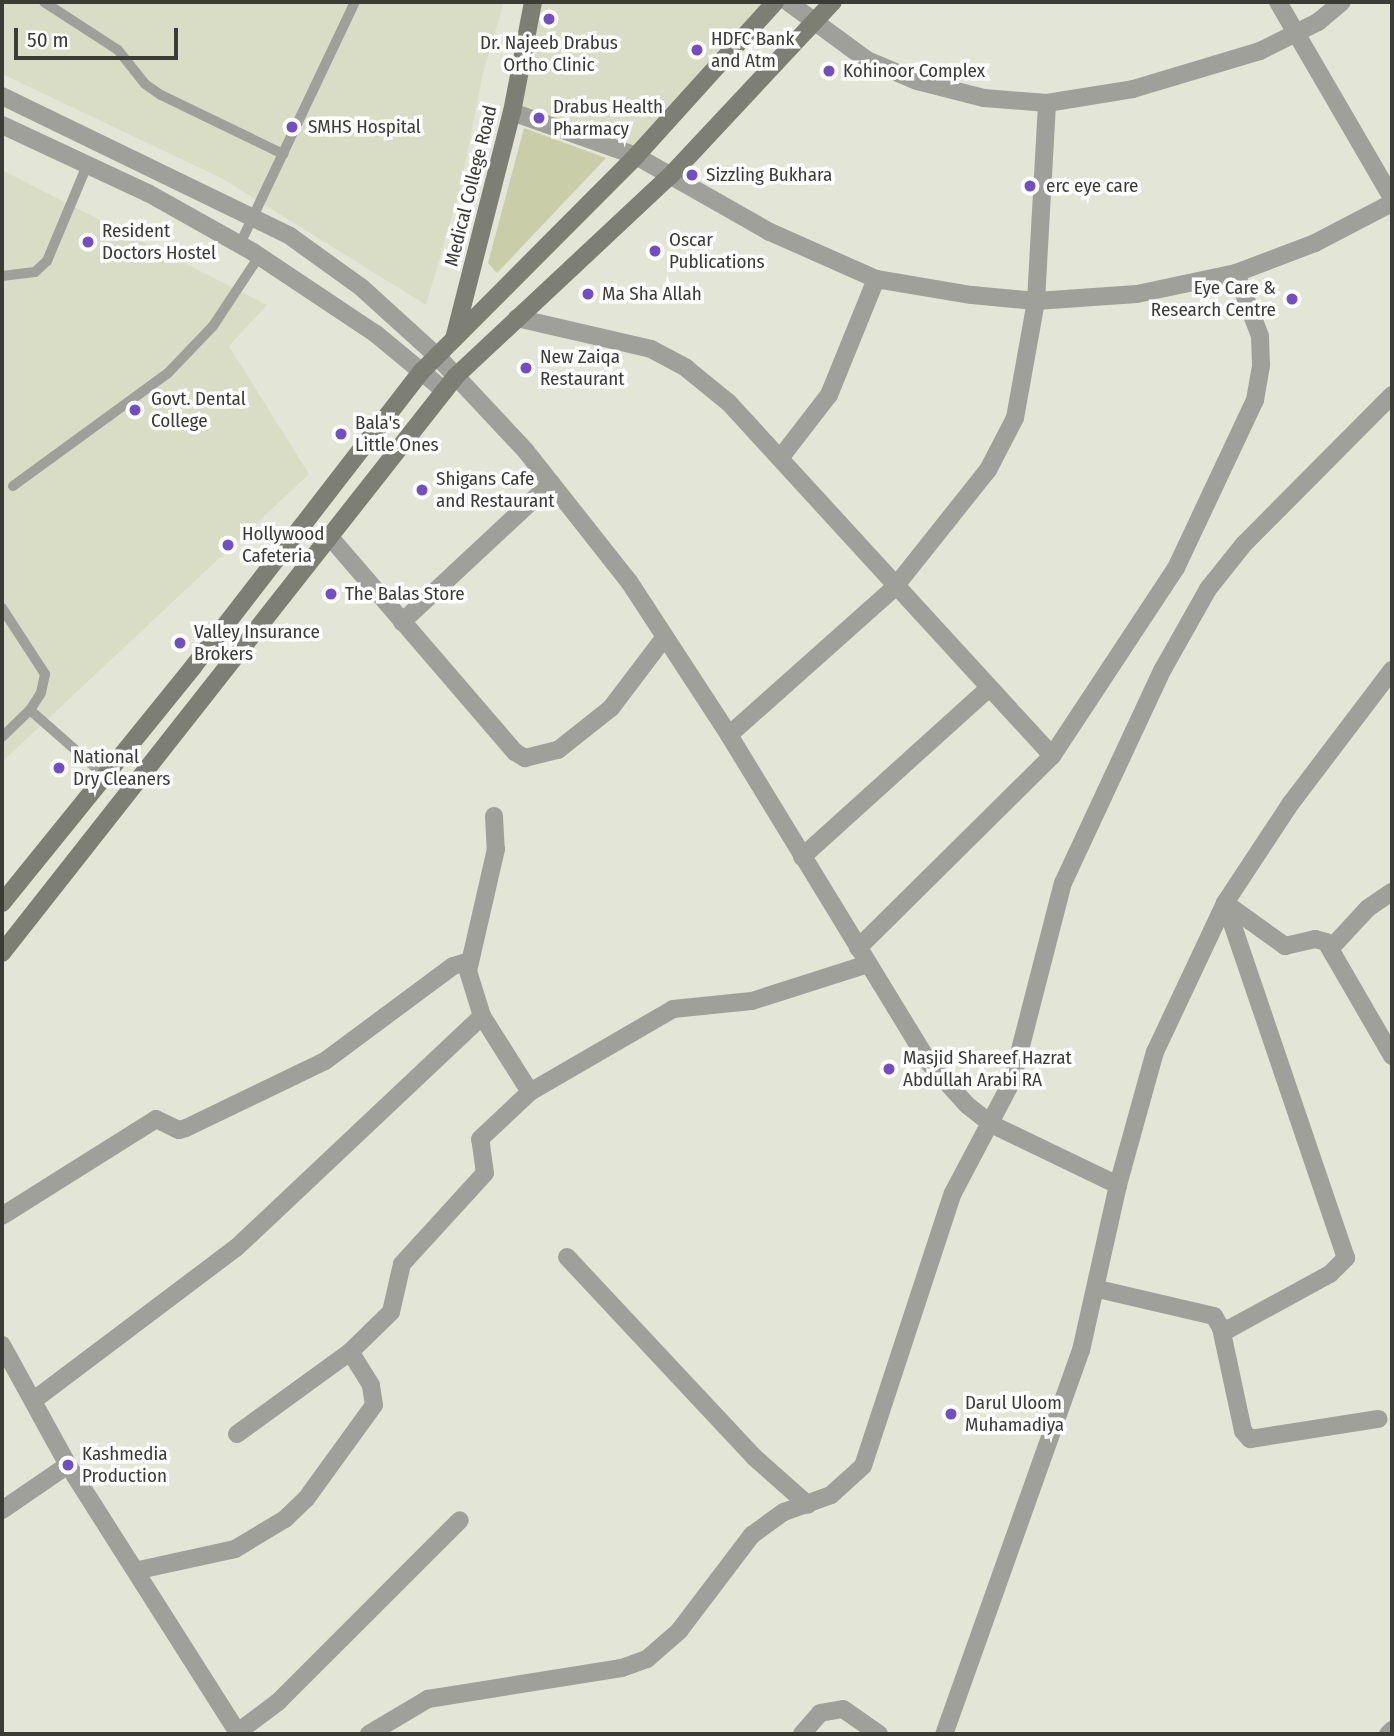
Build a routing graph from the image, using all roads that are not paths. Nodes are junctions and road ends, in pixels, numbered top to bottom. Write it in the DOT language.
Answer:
graph roads {
  1 [pos="44,2"];
  2 [pos="355,2"];
  3 [pos="533,2"];
  4 [pos="775,2"];
  5 [pos="788,2"];
  6 [pos="834,2"];
  7 [pos="1278,2"];
  8 [pos="1342,2"];
  9 [pos="814,23"];
  10 [pos="1297,34"];
  11 [pos="2,96"];
  12 [pos="1047,103"];
  13 [pos="512,112"];
  14 [pos="2,125"];
  15 [pos="283,154"];
  16 [pos="636,156"];
  17 [pos="88,163"];
  18 [pos="670,176"];
  19 [pos="1392,201"];
  20 [pos="253,219"];
  21 [pos="240,244"];
  22 [pos="260,256"];
  23 [pos="1236,273"];
  24 [pos="2,276"];
  25 [pos="876,279"];
  26 [pos="1036,302"];
  27 [pos="517,318"];
  28 [pos="453,339"];
  29 [pos="437,356"];
  30 [pos="422,371"];
  31 [pos="456,376"];
  32 [pos="445,391"];
  33 [pos="1392,395"];
  34 [pos="781,457"];
  35 [pos="551,483"];
  36 [pos="13,486"];
  37 [pos="330,537"];
  38 [pos="894,588"];
  39 [pos="2,608"];
  40 [pos="402,622"];
  41 [pos="664,638"];
  42 [pos="1390,677"];
  43 [pos="988,689"];
  44 [pos="30,710"];
  45 [pos="729,735"];
  46 [pos="2,737"];
  47 [pos="1052,756"];
  48 [pos="105,776"];
  49 [pos="494,816"];
  50 [pos="802,857"];
  51 [pos="1392,892"];
  52 [pos="2,903"];
  53 [pos="1226,903"];
  54 [pos="859,948"];
  55 [pos="1331,948"];
  56 [pos="2,953"];
  57 [pos="470,961"];
  58 [pos="868,964"];
  59 [pos="482,1016"];
  60 [pos="1392,1056"];
  61 [pos="530,1092"];
  62 [pos="991,1124"];
  63 [pos="1118,1185"];
  64 [pos="2,1216"];
  65 [pos="567,1257"];
  66 [pos="1098,1289"];
  67 [pos="1221,1328"];
  68 [pos="2,1345"];
  69 [pos="350,1352"];
  70 [pos="34,1400"];
  71 [pos="1378,1419"];
  72 [pos="237,1434"];
  73 [pos="68,1465"];
  74 [pos="808,1505"];
  75 [pos="2,1510"];
  76 [pos="460,1520"];
  77 [pos="139,1570"];
  78 [pos="1392,1730"];
  79 [pos="239,1733"];
  80 [pos="369,1734"];
  81 [pos="802,1734"];
  82 [pos="879,1734"];
  83 [pos="944,1734"];
  84 [pos="1388,1734"];
  1 -- 15 [label="lane"];
  2 -- 15 [label="lane"];
  3 -- 13 [label="main road, Medical College Road"];
  4 -- 16 [label="main road"];
  5 -- 9 [label="street"];
  6 -- 9 [label="main road"];
  7 -- 10 [label="street"];
  8 -- 10 [label="street"];
  9 -- 12 [label="street"];
  9 -- 18 [label="main road"];
  10 -- 12 [label="street"];
  10 -- 19 [label="street"];
  11 -- 20 [label="street"];
  12 -- 26 [label="street"];
  13 -- 16 [label="street"];
  13 -- 28 [label="main road, Medical College Road"];
  14 -- 17 [label="street"];
  15 -- 20 [label="lane"];
  16 -- 18 [label="street"];
  16 -- 28 [label="main road"];
  17 -- 21 [label="street"];
  17 -- 24 [label="lane"];
  18 -- 25 [label="street"];
  18 -- 27 [label="main road"];
  19 -- 23 [label="street"];
  20 -- 21 [label="lane"];
  20 -- 29 [label="street"];
  21 -- 22 [label="street"];
  22 -- 30 [label="street"];
  22 -- 36 [label="lane"];
  23 -- 26 [label="street"];
  23 -- 47 [label="street"];
  25 -- 26 [label="street"];
  25 -- 34 [label="street"];
  26 -- 38 [label="street"];
  27 -- 31 [label="main road"];
  27 -- 34 [label="street"];
  28 -- 29 [label="main road"];
  29 -- 30 [label="main road"];
  29 -- 31 [label="street"];
  30 -- 32 [label="street"];
  30 -- 48 [label="main road"];
  31 -- 32 [label="main road"];
  31 -- 35 [label="street"];
  32 -- 37 [label="main road"];
  33 -- 62 [label="street"];
  34 -- 38 [label="street"];
  35 -- 40 [label="street"];
  35 -- 41 [label="street"];
  37 -- 40 [label="street"];
  37 -- 56 [label="main road"];
  38 -- 43 [label="street"];
  38 -- 45 [label="street"];
  39 -- 44 [label="lane"];
  40 -- 41 [label="street"];
  41 -- 45 [label="street"];
  42 -- 53 [label="street"];
  43 -- 47 [label="street"];
  43 -- 50 [label="street"];
  44 -- 46 [label="lane"];
  44 -- 48 [label="lane"];
  45 -- 50 [label="street"];
  47 -- 54 [label="street"];
  48 -- 52 [label="main road"];
  49 -- 57 [label="street"];
  50 -- 54 [label="street"];
  51 -- 55 [label="street"];
  53 -- 55 [label="street"];
  53 -- 63 [label="street"];
  53 -- 67 [label="street"];
  54 -- 58 [label="street"];
  55 -- 60 [label="street"];
  57 -- 59 [label="street"];
  57 -- 64 [label="street"];
  58 -- 61 [label="street"];
  58 -- 62 [label="street"];
  59 -- 61 [label="street"];
  59 -- 70 [label="street"];
  61 -- 69 [label="street"];
  62 -- 63 [label="street"];
  62 -- 74 [label="street"];
  63 -- 66 [label="street"];
  65 -- 74 [label="street"];
  66 -- 67 [label="street"];
  66 -- 83 [label="street"];
  67 -- 71 [label="street"];
  68 -- 70 [label="street"];
  69 -- 72 [label="street"];
  69 -- 77 [label="street"];
  70 -- 73 [label="street"];
  73 -- 75 [label="street"];
  73 -- 77 [label="street"];
  74 -- 80 [label="street"];
  76 -- 79 [label="street"];
  77 -- 79 [label="street"];
  78 -- 84 [label="street"];
  81 -- 82 [label="street"];
}
